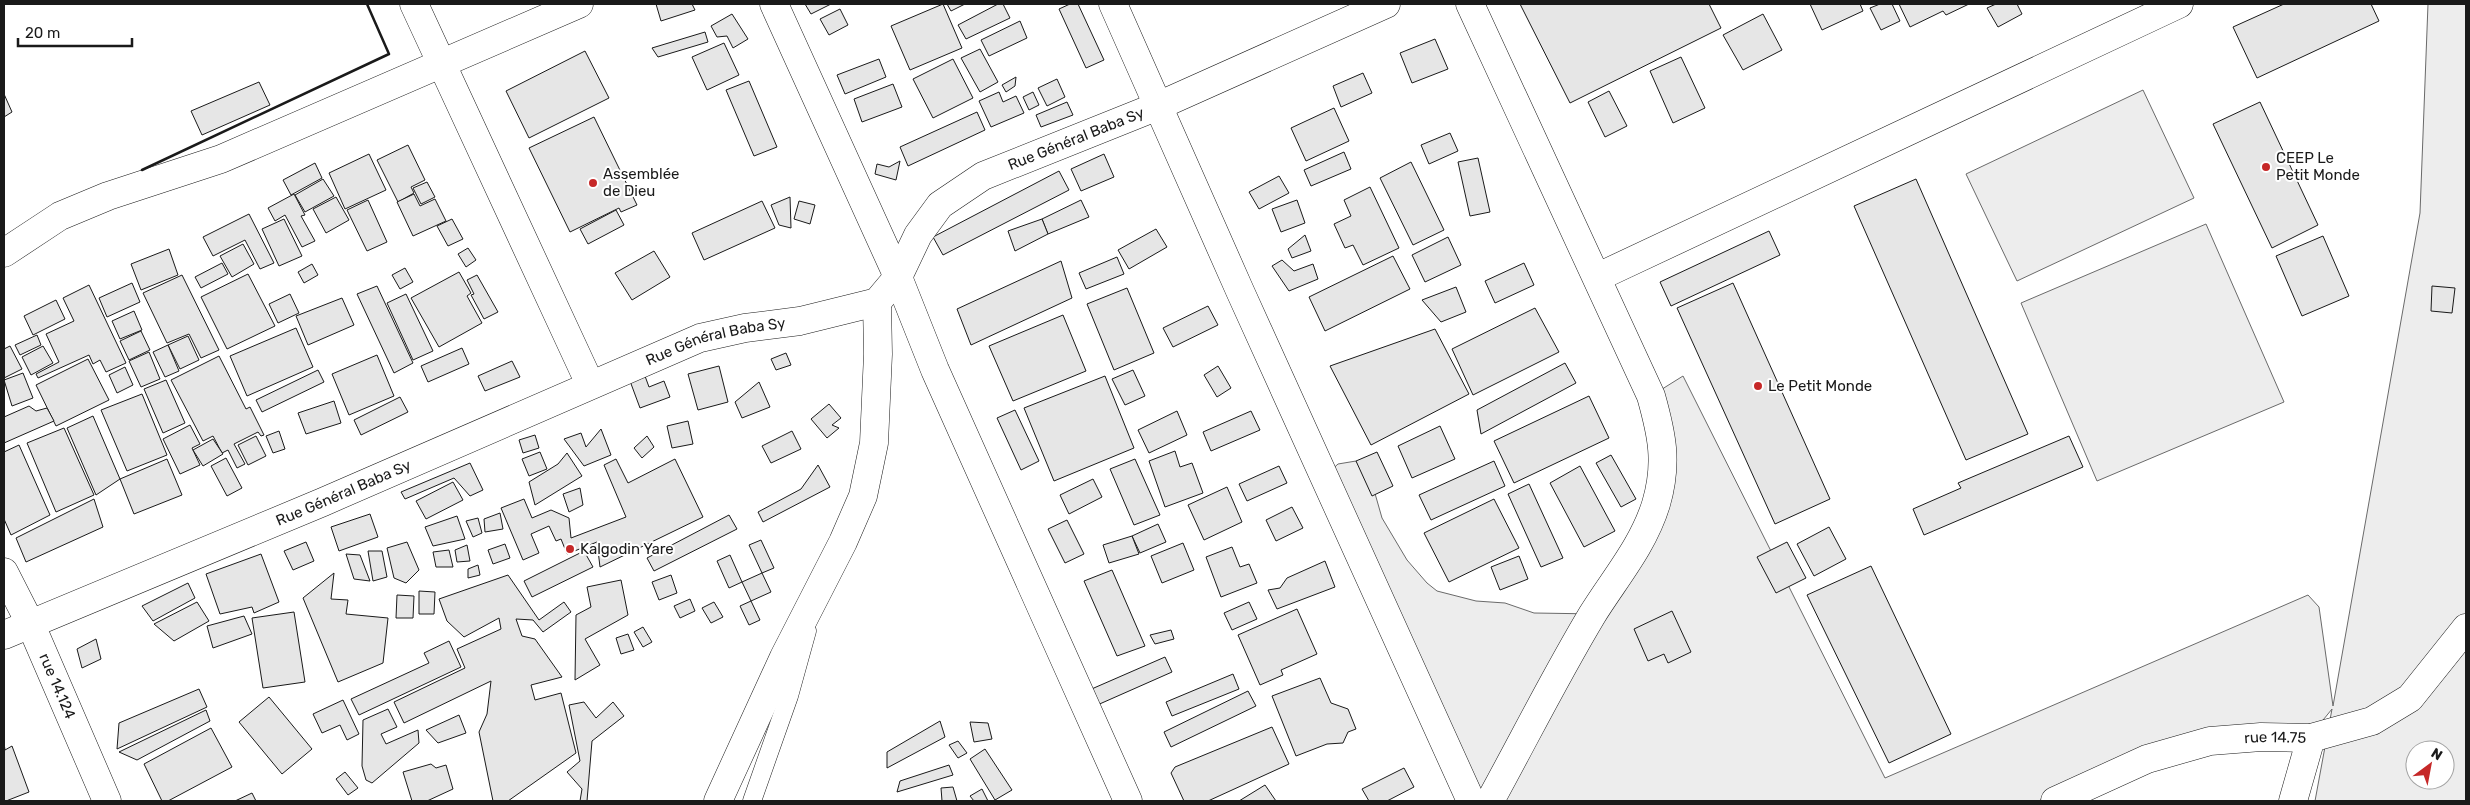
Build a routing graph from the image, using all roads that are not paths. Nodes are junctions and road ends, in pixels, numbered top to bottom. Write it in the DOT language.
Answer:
graph roads {
  1 [pos="414,4"];
  2 [pos="579,4"];
  3 [pos="774,4"];
  4 [pos="1113,4"];
  5 [pos="1386,4"];
  6 [pos="1470,4"];
  7 [pos="2179,4"];
  8 [pos="440,64"];
  9 [pos="1158,106"];
  10 [pos="4,253"];
  11 [pos="898,277"];
  12 [pos="1598,278"];
  13 [pos="877,302"];
  14 [pos="590,384"];
  15 [pos="4,572"];
  16 [pos="820,586"];
  17 [pos="31,625"];
  18 [pos="2466,628"];
  19 [pos="4,635"];
  20 [pos="2311,738"];
  21 [pos="107,801"];
  22 [pos="718,801"];
  23 [pos="752,801"];
  24 [pos="1128,801"];
  25 [pos="1471,801"];
  26 [pos="1490,801"];
  27 [pos="2055,801"];
  28 [pos="2293,801"];
  1 -- 8 [label="street"];
  2 -- 8 [label="street"];
  3 -- 11 [label="street"];
  4 -- 9 [label="street"];
  5 -- 9 [label="street, Rue Général Baba Sy"];
  6 -- 12 [label="street"];
  7 -- 12 [label="street"];
  8 -- 10 [label="street"];
  8 -- 14 [label="street"];
  9 -- 11 [label="street, Rue Général Baba Sy"];
  9 -- 25 [label="street"];
  11 -- 13 [label="street, Rue Général Baba Sy"];
  11 -- 24 [label="street"];
  12 -- 26 [label="street"];
  13 -- 14 [label="street, Rue Général Baba Sy"];
  13 -- 16 [label="street"];
  14 -- 17 [label="street, Rue Général Baba Sy"];
  15 -- 17 [label="street, rue 14.124"];
  16 -- 22 [label="street"];
  16 -- 23 [label="lane"];
  17 -- 19 [label="street, Rue Général Baba Sy"];
  17 -- 21 [label="street, rue 14.124"];
  18 -- 20 [label="street, rue 14.75"];
  20 -- 27 [label="street, rue 14.75"];
  20 -- 28 [label="street"];
}
